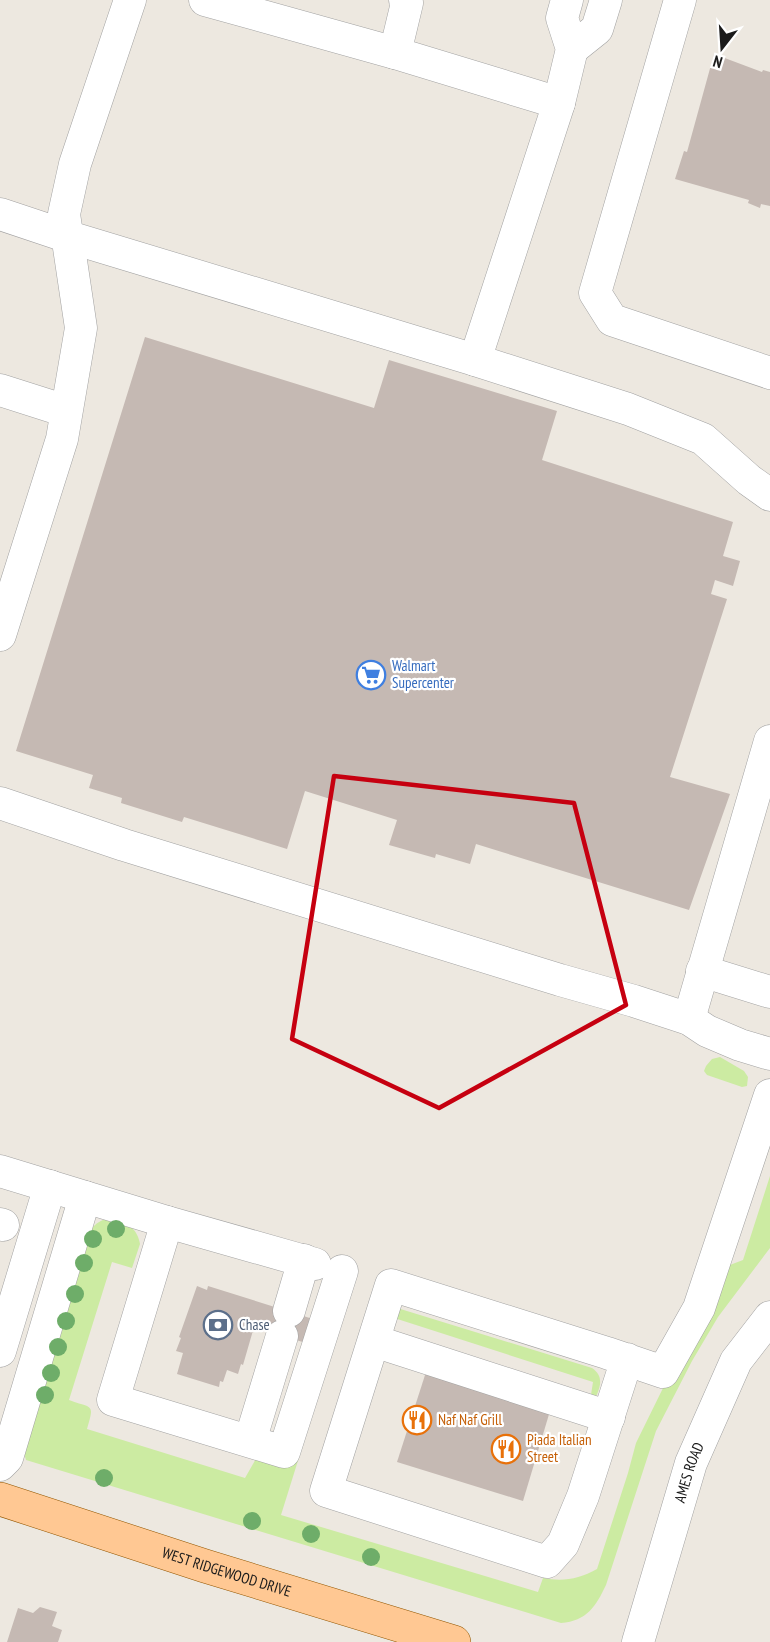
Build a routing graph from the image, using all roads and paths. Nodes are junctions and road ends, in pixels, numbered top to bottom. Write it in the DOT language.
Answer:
graph roads {
  1 [pos="130,0"];
  2 [pos="205,0"];
  3 [pos="405,0"];
  4 [pos="567,0"];
  5 [pos="606,0"];
  6 [pos="680,0"];
  7 [pos="572,49"];
  8 [pos="395,52"];
  9 [pos="559,103"];
  10 [pos="0,214"];
  11 [pos="69,237"];
  12 [pos="475,360"];
  13 [pos="770,374"];
  14 [pos="0,390"];
  15 [pos="66,411"];
  16 [pos="770,495"];
  17 [pos="0,635"];
  18 [pos="770,741"];
  19 [pos="0,803"];
  20 [pos="702,971"];
  21 [pos="770,992"];
  22 [pos="689,1019"];
  23 [pos="770,1054"];
  24 [pos="770,1095"];
  25 [pos="0,1172"];
  26 [pos="50,1186"];
  27 [pos="85,1197"];
  28 [pos="167,1222"];
  29 [pos="320,1265"];
  30 [pos="770,1317"];
  31 [pos="374,1341"];
  32 [pos="0,1351"];
  33 [pos="627,1359"];
  34 [pos="609,1417"];
  35 [pos="250,1441"];
  36 [pos="0,1465"];
  37 [pos="0,1499"];
  38 [pos="454,1642"];
  39 [pos="638,1642"];
  1 -- 11 [label="street"];
  2 -- 8 [label="street"];
  3 -- 8 [label="street"];
  4 -- 7 [label="street"];
  5 -- 7 [label="street"];
  6 -- 13 [label="street"];
  7 -- 9 [label="street"];
  8 -- 9 [label="street"];
  9 -- 12 [label="street"];
  10 -- 11 [label="street"];
  11 -- 12 [label="street"];
  11 -- 15 [label="street"];
  12 -- 16 [label="street"];
  14 -- 15 [label="street"];
  15 -- 17 [label="street"];
  18 -- 20 [label="street"];
  19 -- 22 [label="street"];
  20 -- 21 [label="street"];
  20 -- 22 [label="street"];
  22 -- 23 [label="street"];
  24 -- 33 [label="street"];
  25 -- 26 [label="street"];
  26 -- 27 [label="street"];
  26 -- 32 [label="street"];
  27 -- 28 [label="street"];
  27 -- 36 [label="street"];
  28 -- 29 [label="street"];
  28 -- 35 [label="street"];
  29 -- 35 [label="street"];
  29 -- 35 [label="street"];
  30 -- 39 [label="street, AMES ROAD"];
  31 -- 33 [label="street"];
  31 -- 34 [label="street"];
  31 -- 34 [label="street"];
  33 -- 34 [label="street"];
  37 -- 38 [label="main road, WEST RIDGEWOOD DRIVE"];
}
